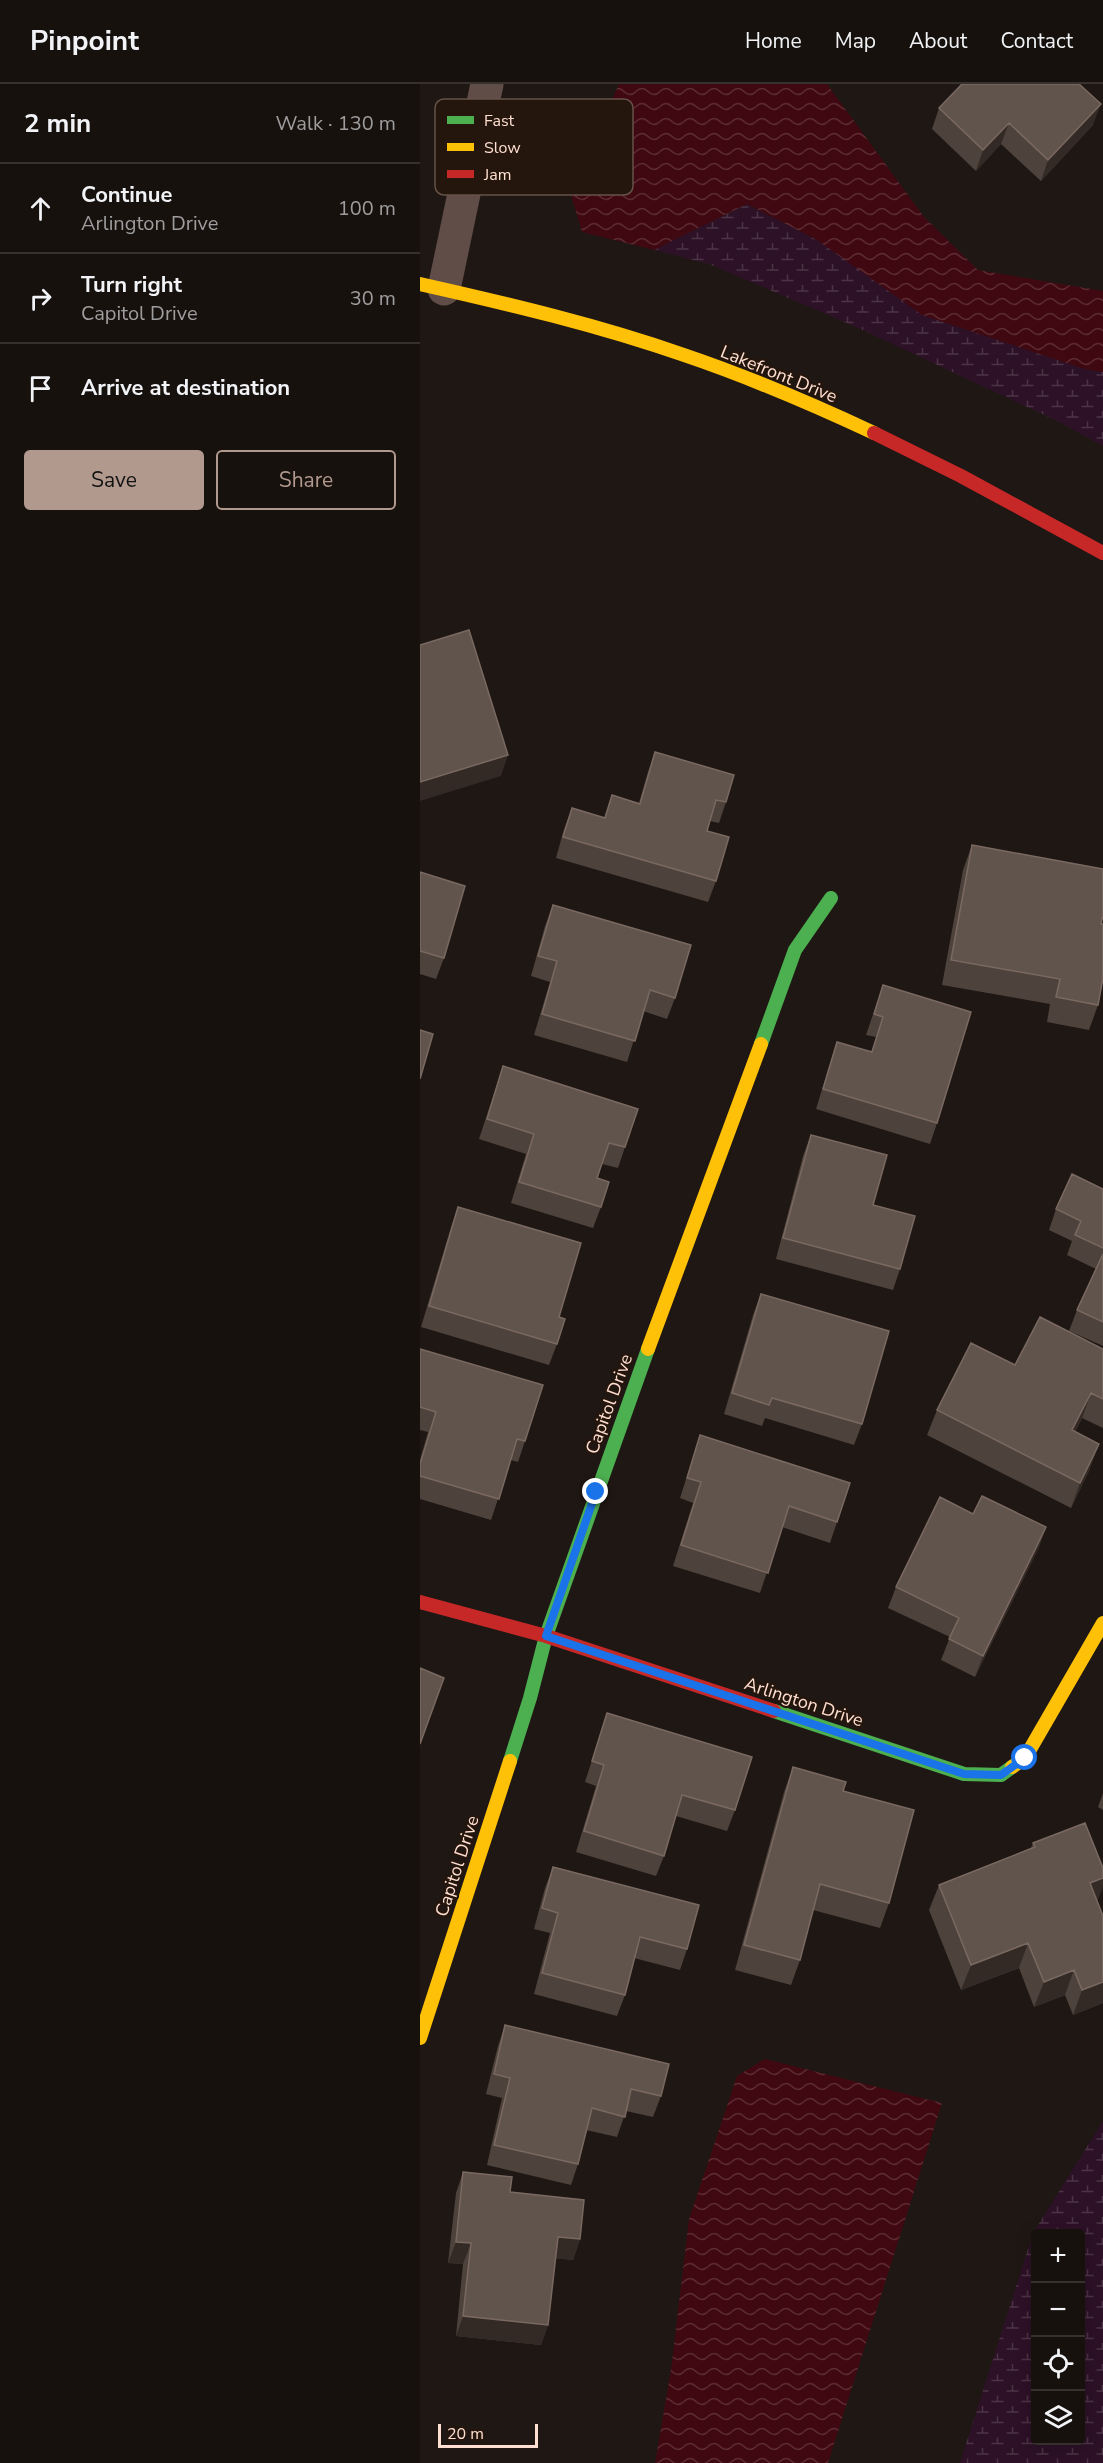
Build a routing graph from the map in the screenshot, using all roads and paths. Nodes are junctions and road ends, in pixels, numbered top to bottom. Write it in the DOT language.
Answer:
graph roads {
  1 [pos="487,84"];
  2 [pos="483,99"];
  3 [pos="457,195"];
  4 [pos="432,286"];
  5 [pos="1103,553"];
  6 [pos="831,898"];
  7 [pos="420,1602"];
  8 [pos="1103,1623"];
  9 [pos="546,1636"];
  10 [pos="420,2038"];
  1 -- 2 [label="street"];
  3 -- 4 [label="street"];
  4 -- 5 [label="street, Lakefront Drive"];
  6 -- 9 [label="street, Capitol Drive"];
  7 -- 9 [label="street, Arlington Drive"];
  8 -- 9 [label="street, Arlington Drive"];
  9 -- 10 [label="street, Capitol Drive"];
}
